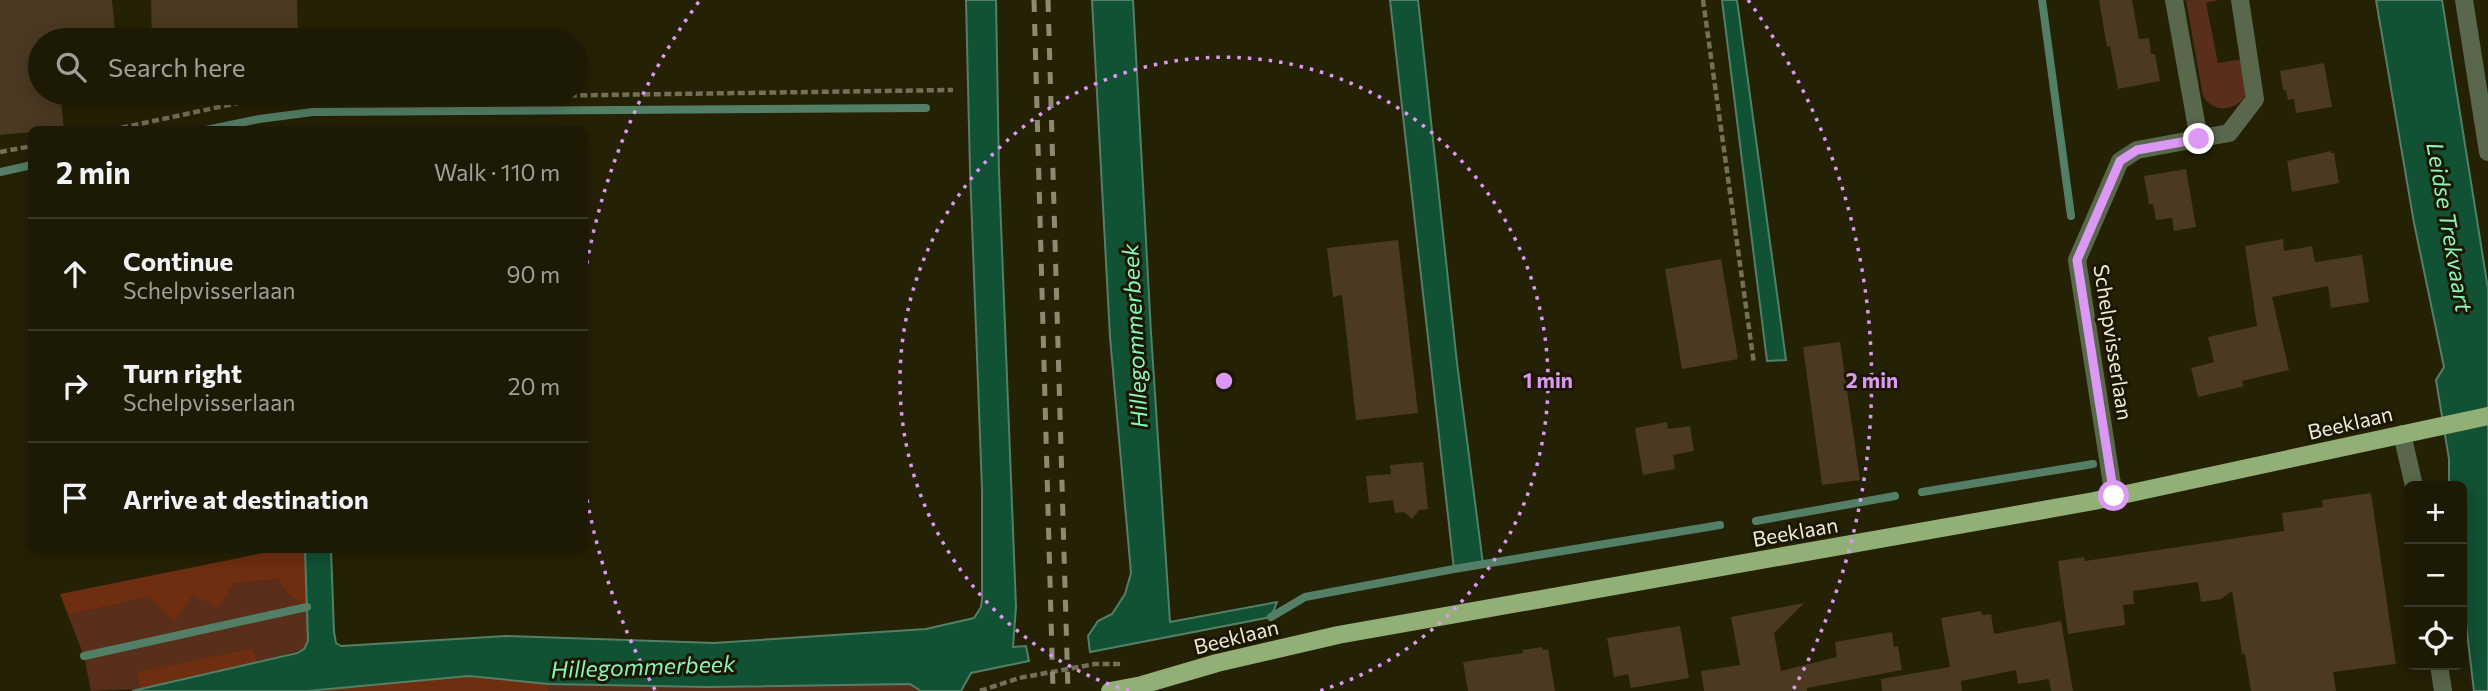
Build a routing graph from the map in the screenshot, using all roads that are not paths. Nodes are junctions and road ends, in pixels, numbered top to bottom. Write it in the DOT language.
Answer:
graph roads {
  1 [pos="2174,0"];
  2 [pos="2240,0"];
  3 [pos="2464,0"];
  4 [pos="2199,139"];
  5 [pos="2488,152"];
  6 [pos="2488,416"];
  7 [pos="2402,434"];
  8 [pos="2413,481"];
  9 [pos="2114,496"];
  10 [pos="2440,670"];
  11 [pos="1141,688"];
  12 [pos="1110,691"];
  13 [pos="2443,691"];
  1 -- 4 [label="street"];
  2 -- 4 [label="street, Schelpvisserlaan"];
  3 -- 5 [label="street"];
  4 -- 9 [label="street, Schelpvisserlaan"];
  6 -- 7 [label="main road, Beeklaan"];
  7 -- 8 [label="street"];
  7 -- 9 [label="main road, Beeklaan"];
  9 -- 11 [label="main road, Beeklaan"];
  10 -- 13 [label="street"];
  11 -- 12 [label="main road, Beeklaan"];
}
